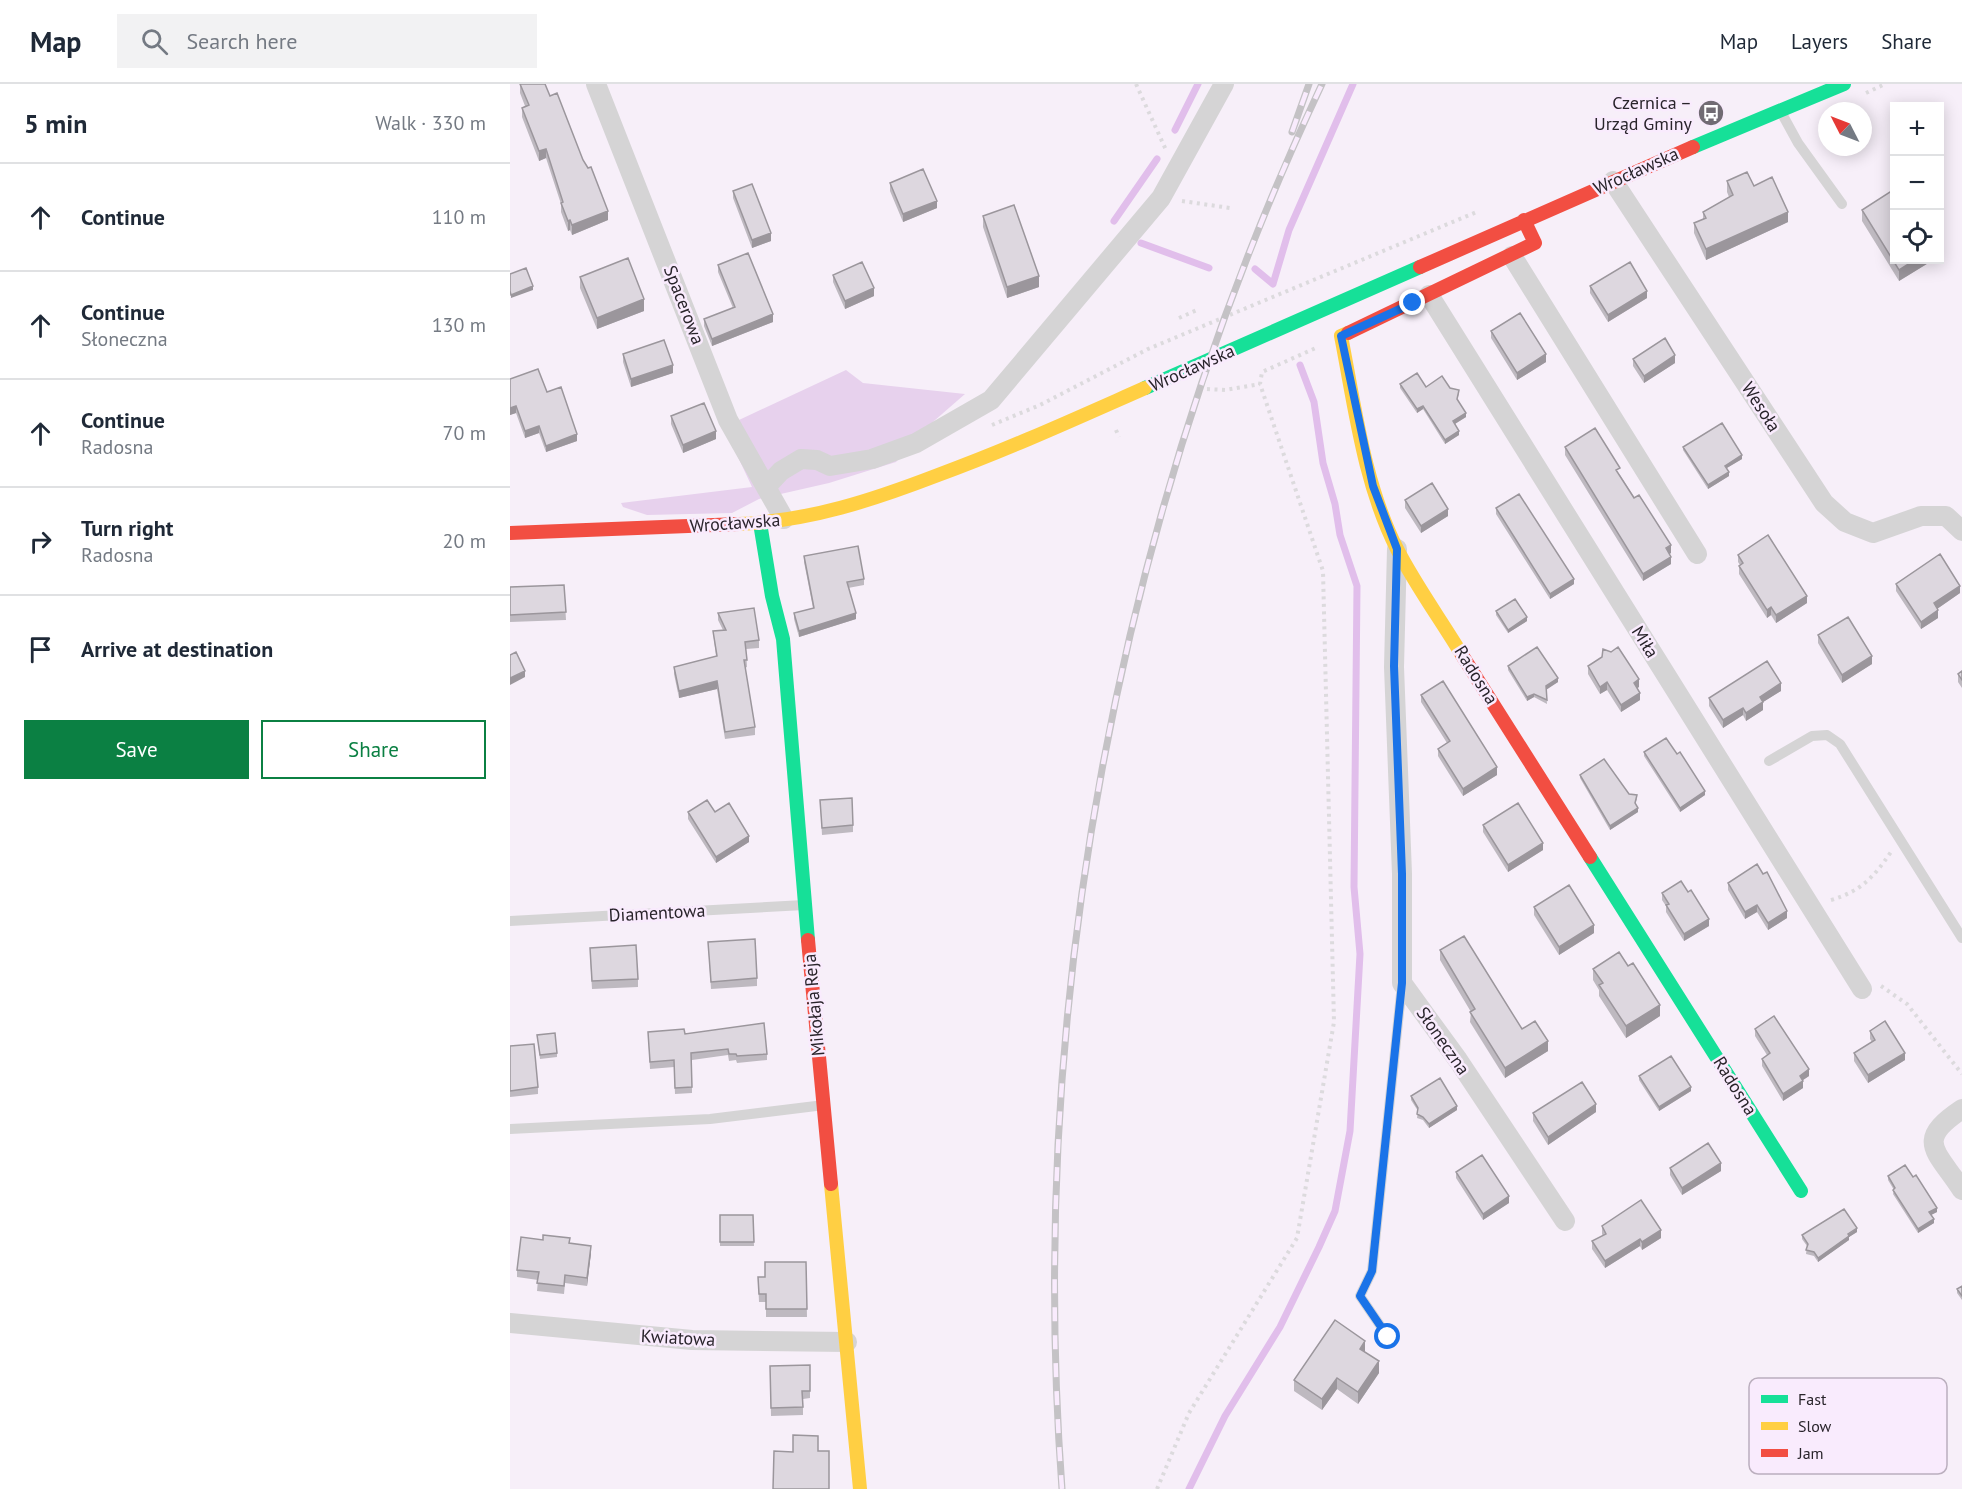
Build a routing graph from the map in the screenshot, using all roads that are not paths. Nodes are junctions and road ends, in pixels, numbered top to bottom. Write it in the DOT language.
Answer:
graph roads {
  1 [pos="596,84"];
  2 [pos="1224,84"];
  3 [pos="1844,84"];
  4 [pos="1780,112"];
  5 [pos="1613,181"];
  6 [pos="1842,204"];
  7 [pos="1524,220"];
  8 [pos="1512,256"];
  9 [pos="1429,295"];
  10 [pos="766,487"];
  11 [pos="784,519"];
  12 [pos="760,523"];
  13 [pos="1962,531"];
  14 [pos="510,533"];
  15 [pos="1397,549"];
  16 [pos="1697,554"];
  17 [pos="1769,761"];
  18 [pos="804,906"];
  19 [pos="510,921"];
  20 [pos="1962,938"];
  21 [pos="1402,983"];
  22 [pos="1862,988"];
  23 [pos="824,1104"];
  24 [pos="1962,1109"];
  25 [pos="510,1129"];
  26 [pos="1962,1190"];
  27 [pos="1801,1191"];
  28 [pos="1565,1221"];
  29 [pos="510,1323"];
  30 [pos="1388,1337"];
  31 [pos="847,1342"];
  32 [pos="860,1489"];
  1 -- 10 [label="street, Spacerowa"];
  2 -- 10 [label="street"];
  3 -- 4 [label="street, Wrocławska"];
  4 -- 5 [label="street, Wrocławska"];
  4 -- 6 [label="lane"];
  5 -- 7 [label="street, Wrocławska"];
  5 -- 13 [label="street, Wesoła"];
  7 -- 8 [label="street"];
  7 -- 11 [label="street, Wrocławska"];
  8 -- 9 [label="street"];
  8 -- 16 [label="street"];
  9 -- 15 [label="street, Radosna"];
  9 -- 22 [label="street, Miła"];
  10 -- 11 [label="street, Spacerowa"];
  11 -- 12 [label="street, Wrocławska"];
  12 -- 14 [label="street, Wrocławska"];
  12 -- 18 [label="street, Mikołaja Reja"];
  15 -- 21 [label="street"];
  15 -- 27 [label="street, Radosna"];
  17 -- 20 [label="lane"];
  18 -- 19 [label="lane, Diamentowa"];
  18 -- 23 [label="street, Mikołaja Reja"];
  21 -- 28 [label="street, Słoneczna"];
  21 -- 30 [label="lane"];
  23 -- 25 [label="lane"];
  23 -- 31 [label="street, Mikołaja Reja"];
  24 -- 26 [label="street"];
  29 -- 31 [label="street, Kwiatowa"];
  31 -- 32 [label="street, Mikołaja Reja"];
}
